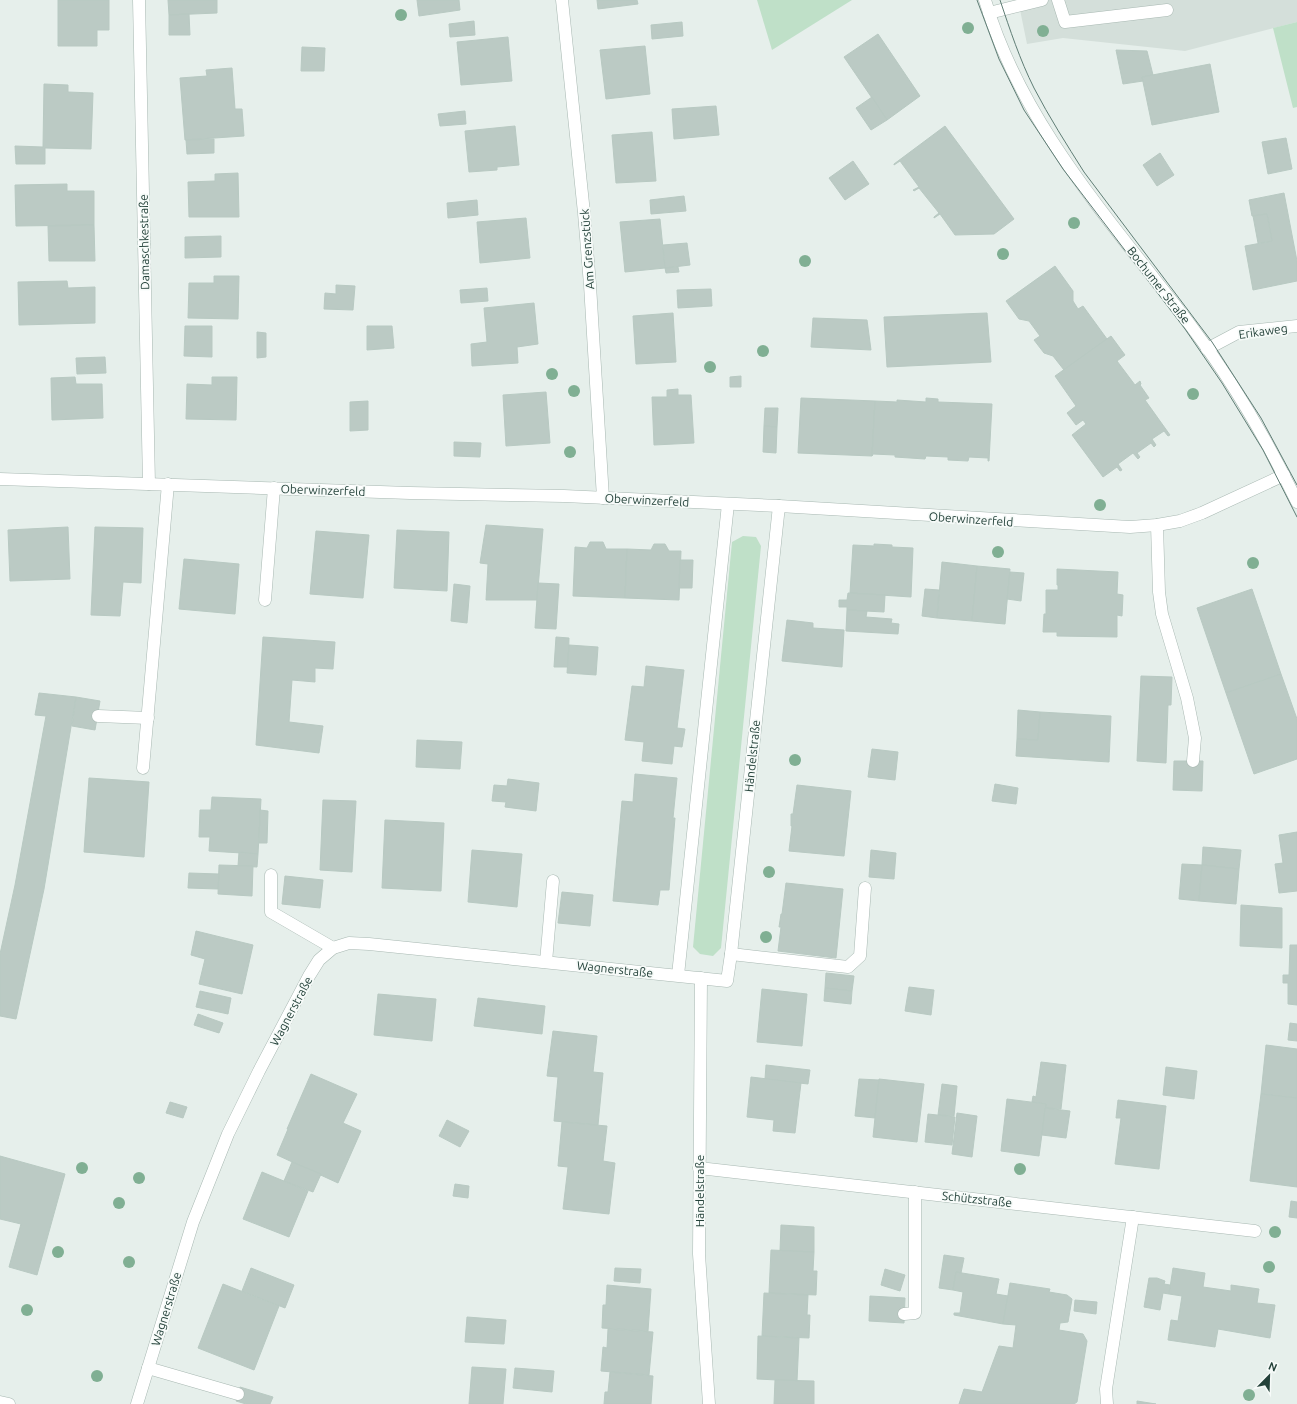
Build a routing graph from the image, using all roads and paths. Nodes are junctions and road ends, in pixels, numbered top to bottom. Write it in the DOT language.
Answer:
graph roads {
  1 [pos="139,0"];
  2 [pos="562,0"];
  3 [pos="985,0"];
  4 [pos="1042,0"];
  5 [pos="1058,0"];
  6 [pos="1167,10"];
  7 [pos="989,13"];
  8 [pos="1297,326"];
  9 [pos="1207,349"];
  10 [pos="1284,475"];
  11 [pos="0,479"];
  12 [pos="149,484"];
  13 [pos="168,484"];
  14 [pos="274,488"];
  15 [pos="603,498"];
  16 [pos="1297,502"];
  17 [pos="728,504"];
  18 [pos="779,506"];
  19 [pos="1157,525"];
  20 [pos="265,600"];
  21 [pos="98,716"];
  22 [pos="148,718"];
  23 [pos="1193,761"];
  24 [pos="143,768"];
  25 [pos="271,875"];
  26 [pos="554,881"];
  27 [pos="865,888"];
  28 [pos="333,948"];
  29 [pos="731,954"];
  30 [pos="546,962"];
  31 [pos="678,975"];
  32 [pos="701,978"];
  33 [pos="699,1168"];
  34 [pos="916,1192"];
  35 [pos="1133,1217"];
  36 [pos="1255,1231"];
  37 [pos="904,1314"];
  38 [pos="148,1368"];
  39 [pos="238,1394"];
  40 [pos="0,1402"];
  41 [pos="9,1404"];
  42 [pos="137,1404"];
  43 [pos="709,1404"];
  44 [pos="1106,1404"];
  1 -- 12 [label="street, Damaschkestraße"];
  2 -- 15 [label="street, Am Grenzstück"];
  3 -- 7 [label="street, Bochumer Straße"];
  4 -- 7 [label="street"];
  5 -- 6 [label="street"];
  7 -- 9 [label="street, Bochumer Straße"];
  8 -- 9 [label="street, Erikaweg"];
  9 -- 10 [label="street, Bochumer Straße"];
  10 -- 16 [label="street, Bochumer Straße"];
  10 -- 19 [label="street, Oberwinzerfeld"];
  11 -- 12 [label="street, Oberwinzerfeld"];
  12 -- 13 [label="street, Oberwinzerfeld"];
  13 -- 14 [label="street, Oberwinzerfeld"];
  13 -- 22 [label="street"];
  14 -- 15 [label="street, Oberwinzerfeld"];
  14 -- 20 [label="street"];
  15 -- 17 [label="street, Oberwinzerfeld"];
  17 -- 18 [label="street, Oberwinzerfeld"];
  17 -- 31 [label="street"];
  18 -- 19 [label="street, Oberwinzerfeld"];
  18 -- 29 [label="street, Händelstraße"];
  19 -- 23 [label="street"];
  21 -- 22 [label="street"];
  22 -- 24 [label="street"];
  25 -- 28 [label="street"];
  26 -- 30 [label="street"];
  27 -- 29 [label="street"];
  28 -- 30 [label="street, Wagnerstraße"];
  28 -- 38 [label="street, Wagnerstraße"];
  29 -- 32 [label="street, Händelstraße"];
  30 -- 31 [label="street, Wagnerstraße"];
  31 -- 32 [label="street, Händelstraße"];
  32 -- 33 [label="street, Händelstraße"];
  33 -- 34 [label="street, Schützstraße"];
  33 -- 43 [label="street, Händelstraße"];
  34 -- 35 [label="street, Schützstraße"];
  34 -- 37 [label="street"];
  35 -- 36 [label="street, Schützstraße"];
  35 -- 44 [label="street"];
  38 -- 39 [label="street"];
  38 -- 42 [label="street, Wagnerstraße"];
  40 -- 41 [label="street"];
}
